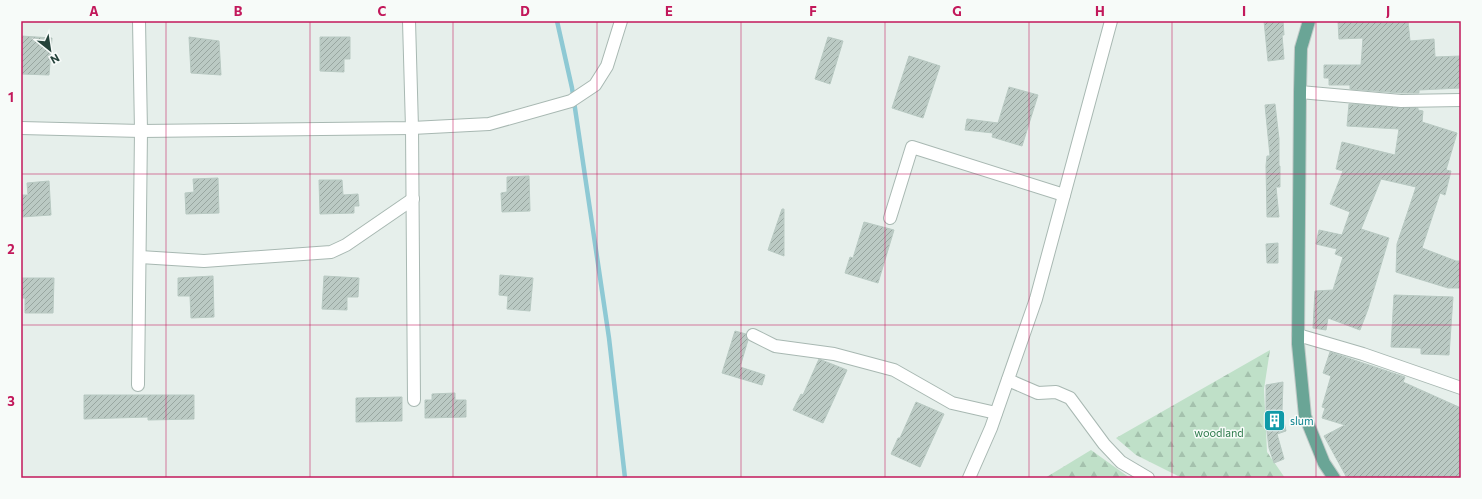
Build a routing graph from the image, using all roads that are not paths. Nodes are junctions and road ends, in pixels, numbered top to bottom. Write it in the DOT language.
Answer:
graph roads {
  1 [pos="139,21"];
  2 [pos="409,21"];
  3 [pos="621,21"];
  4 [pos="1111,21"];
  5 [pos="1309,21"];
  6 [pos="1300,92"];
  7 [pos="1461,100"];
  8 [pos="21,128"];
  9 [pos="412,128"];
  10 [pos="141,130"];
  11 [pos="1064,195"];
  12 [pos="413,198"];
  13 [pos="890,218"];
  14 [pos="140,257"];
  15 [pos="753,335"];
  16 [pos="1298,335"];
  17 [pos="1008,380"];
  18 [pos="138,385"];
  19 [pos="1461,388"];
  20 [pos="414,400"];
  21 [pos="996,413"];
  22 [pos="969,478"];
  23 [pos="1148,478"];
  24 [pos="1334,478"];
  1 -- 10 [label="street"];
  2 -- 9 [label="street"];
  3 -- 9 [label="street"];
  4 -- 11 [label="street"];
  5 -- 6 [label="main road"];
  6 -- 7 [label="street"];
  6 -- 16 [label="main road"];
  8 -- 10 [label="street"];
  9 -- 10 [label="street"];
  9 -- 12 [label="street"];
  10 -- 14 [label="street"];
  11 -- 13 [label="street"];
  11 -- 17 [label="street"];
  12 -- 14 [label="street"];
  12 -- 20 [label="street"];
  14 -- 18 [label="street"];
  15 -- 21 [label="street"];
  16 -- 19 [label="street"];
  16 -- 24 [label="main road"];
  17 -- 21 [label="street"];
  17 -- 23 [label="street"];
  21 -- 22 [label="street"];
}
